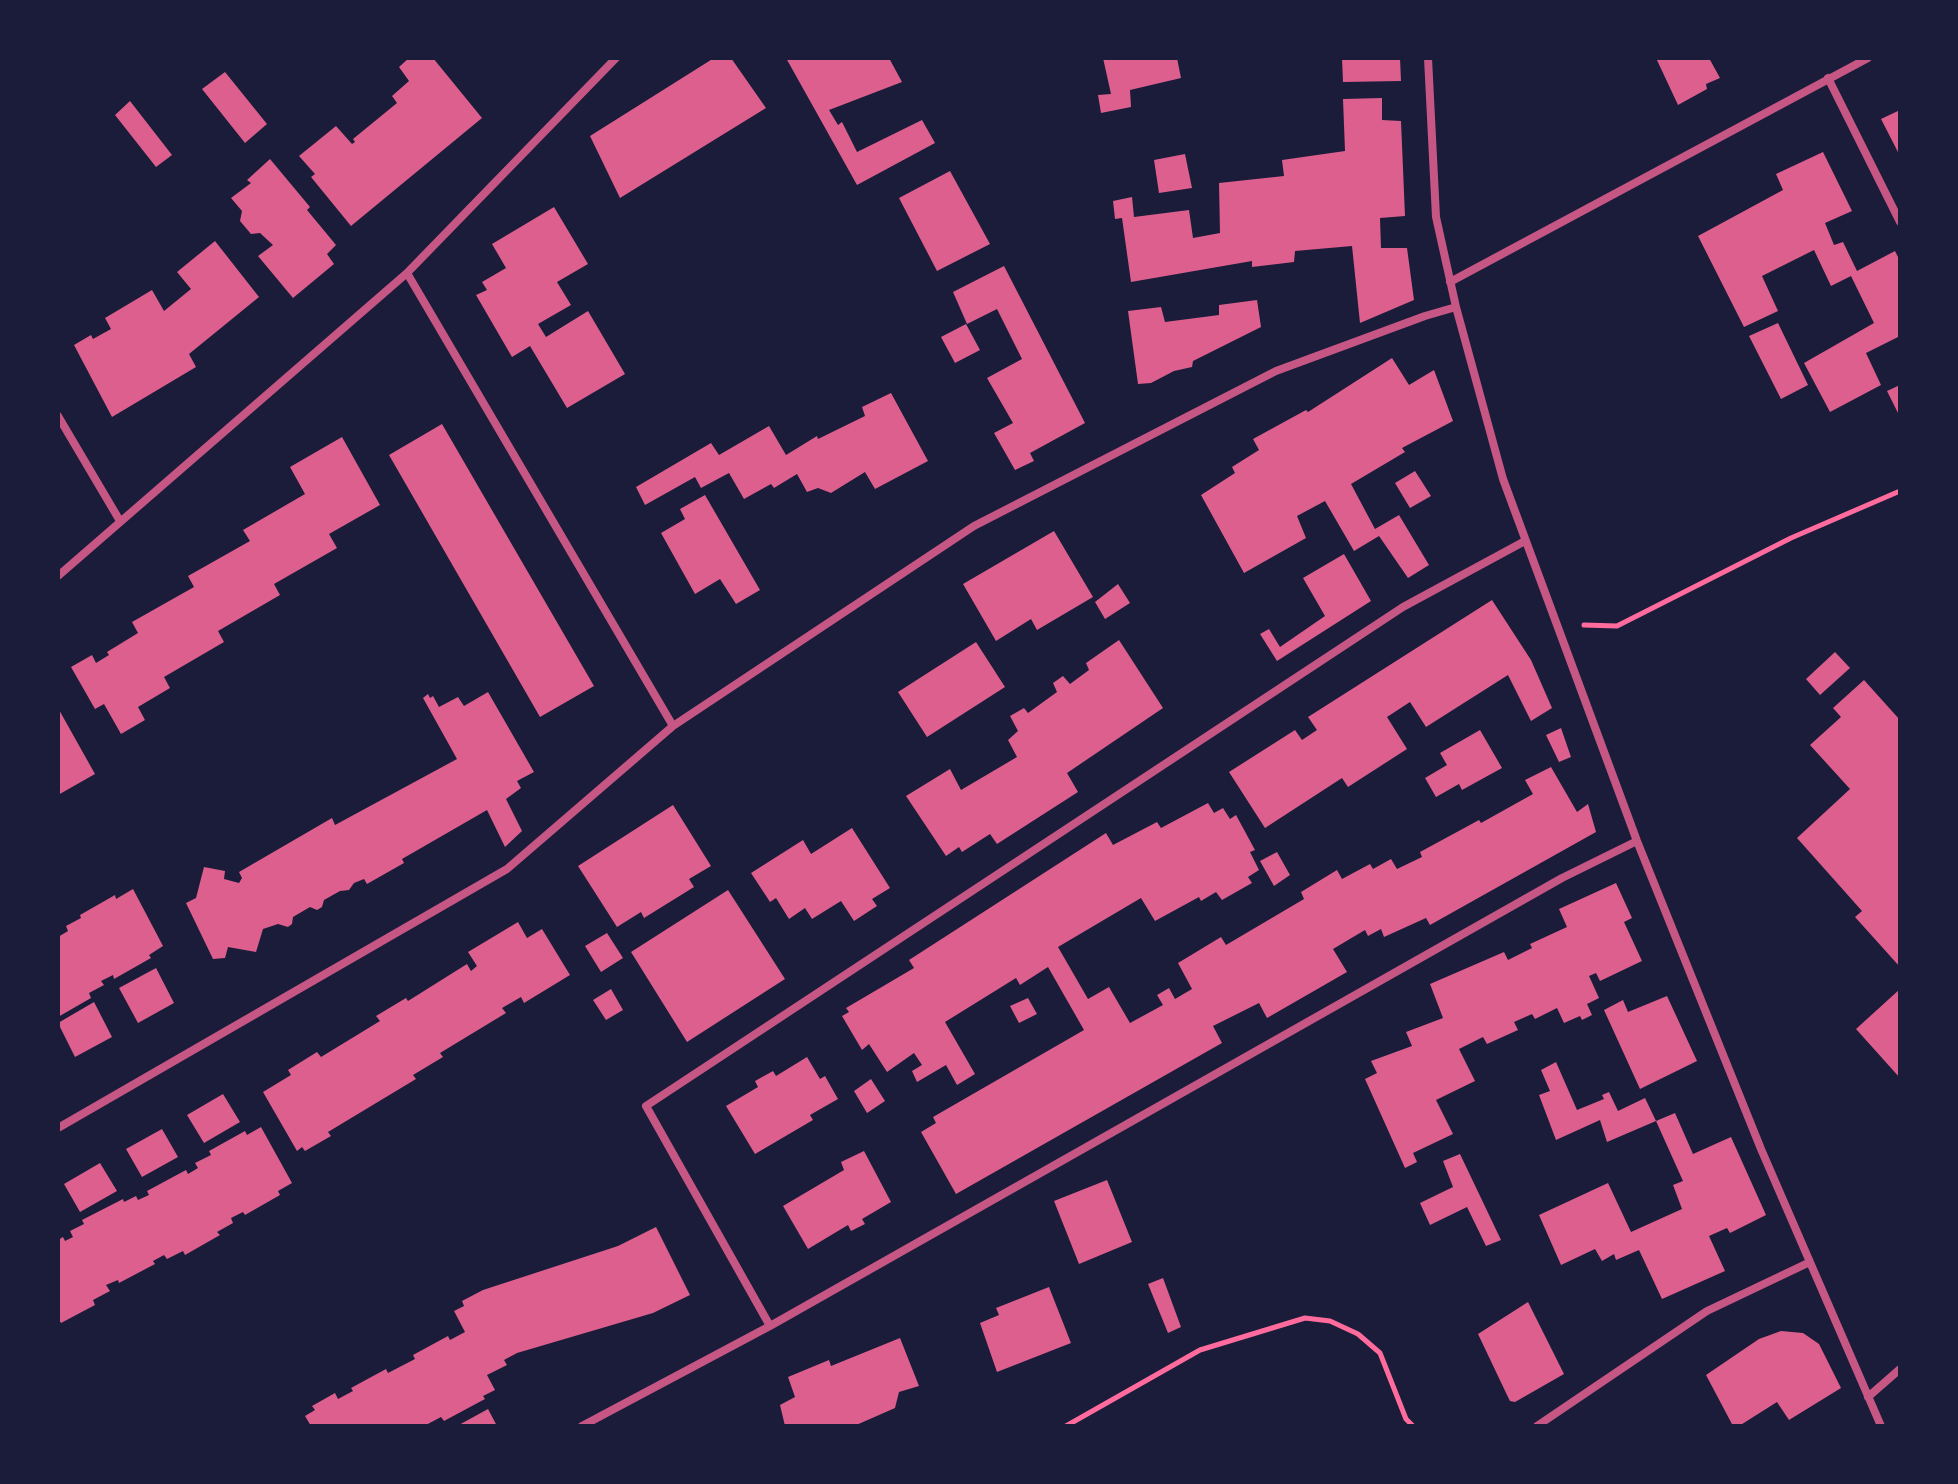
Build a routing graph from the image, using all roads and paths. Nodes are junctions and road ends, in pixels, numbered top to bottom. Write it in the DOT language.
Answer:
graph roads {
  1 [pos="616,58"];
  2 [pos="1428,58"];
  3 [pos="1868,58"];
  4 [pos="1828,78"];
  5 [pos="1900,222"];
  6 [pos="407,273"];
  7 [pos="1450,282"];
  8 [pos="1456,307"];
  9 [pos="58,416"];
  10 [pos="1900,491"];
  11 [pos="120,521"];
  12 [pos="1525,541"];
  13 [pos="58,576"];
  14 [pos="1551,612"];
  15 [pos="673,726"];
  16 [pos="1637,841"];
  17 [pos="58,1128"];
  18 [pos="1810,1262"];
  19 [pos="770,1326"];
  20 [pos="1900,1369"];
  21 [pos="1868,1397"];
  22 [pos="582,1426"];
  23 [pos="1066,1426"];
  24 [pos="1413,1426"];
  25 [pos="1537,1426"];
  26 [pos="1881,1426"];
  1 -- 6 [label="street"];
  2 -- 7 [label="street"];
  3 -- 4 [label="street"];
  4 -- 5 [label="street"];
  4 -- 7 [label="street"];
  6 -- 11 [label="street"];
  6 -- 15 [label="street"];
  7 -- 8 [label="street"];
  8 -- 12 [label="street"];
  8 -- 15 [label="street"];
  9 -- 11 [label="street"];
  10 -- 14 [label="path"];
  11 -- 13 [label="street"];
  12 -- 14 [label="street"];
  12 -- 19 [label="street"];
  14 -- 16 [label="street"];
  15 -- 17 [label="street"];
  16 -- 18 [label="street"];
  16 -- 19 [label="street"];
  18 -- 21 [label="street"];
  18 -- 25 [label="street"];
  19 -- 22 [label="street"];
  20 -- 21 [label="street"];
  21 -- 26 [label="street"];
  23 -- 24 [label="path"];
}
